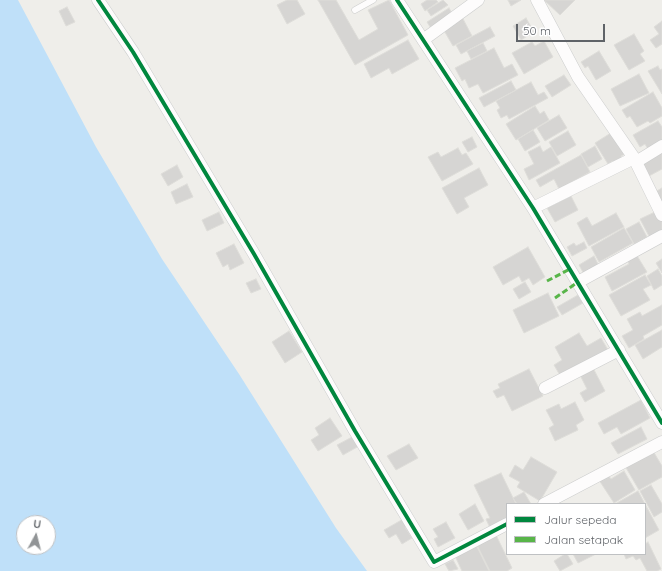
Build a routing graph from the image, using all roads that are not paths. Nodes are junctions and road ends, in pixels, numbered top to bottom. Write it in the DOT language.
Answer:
graph roads {
  1 [pos="98,0"];
  2 [pos="372,0"];
  3 [pos="397,0"];
  4 [pos="478,0"];
  5 [pos="537,0"];
  6 [pos="354,10"];
  7 [pos="424,40"];
  8 [pos="662,146"];
  9 [pos="635,160"];
  10 [pos="533,208"];
  11 [pos="662,215"];
  12 [pos="662,236"];
  13 [pos="578,282"];
  14 [pos="618,350"];
  15 [pos="545,388"];
  16 [pos="662,423"];
  17 [pos="662,442"];
  18 [pos="546,503"];
  19 [pos="506,525"];
  20 [pos="437,566"];
  1 -- 20 [label="street"];
  2 -- 6 [label="lane"];
  3 -- 7 [label="street"];
  4 -- 7 [label="street"];
  5 -- 9 [label="street"];
  7 -- 10 [label="street"];
  8 -- 9 [label="street"];
  9 -- 10 [label="street"];
  9 -- 11 [label="street"];
  10 -- 13 [label="street"];
  12 -- 13 [label="street"];
  13 -- 14 [label="street"];
  14 -- 15 [label="street"];
  14 -- 16 [label="street"];
  17 -- 18 [label="street"];
  19 -- 20 [label="street"];
}
